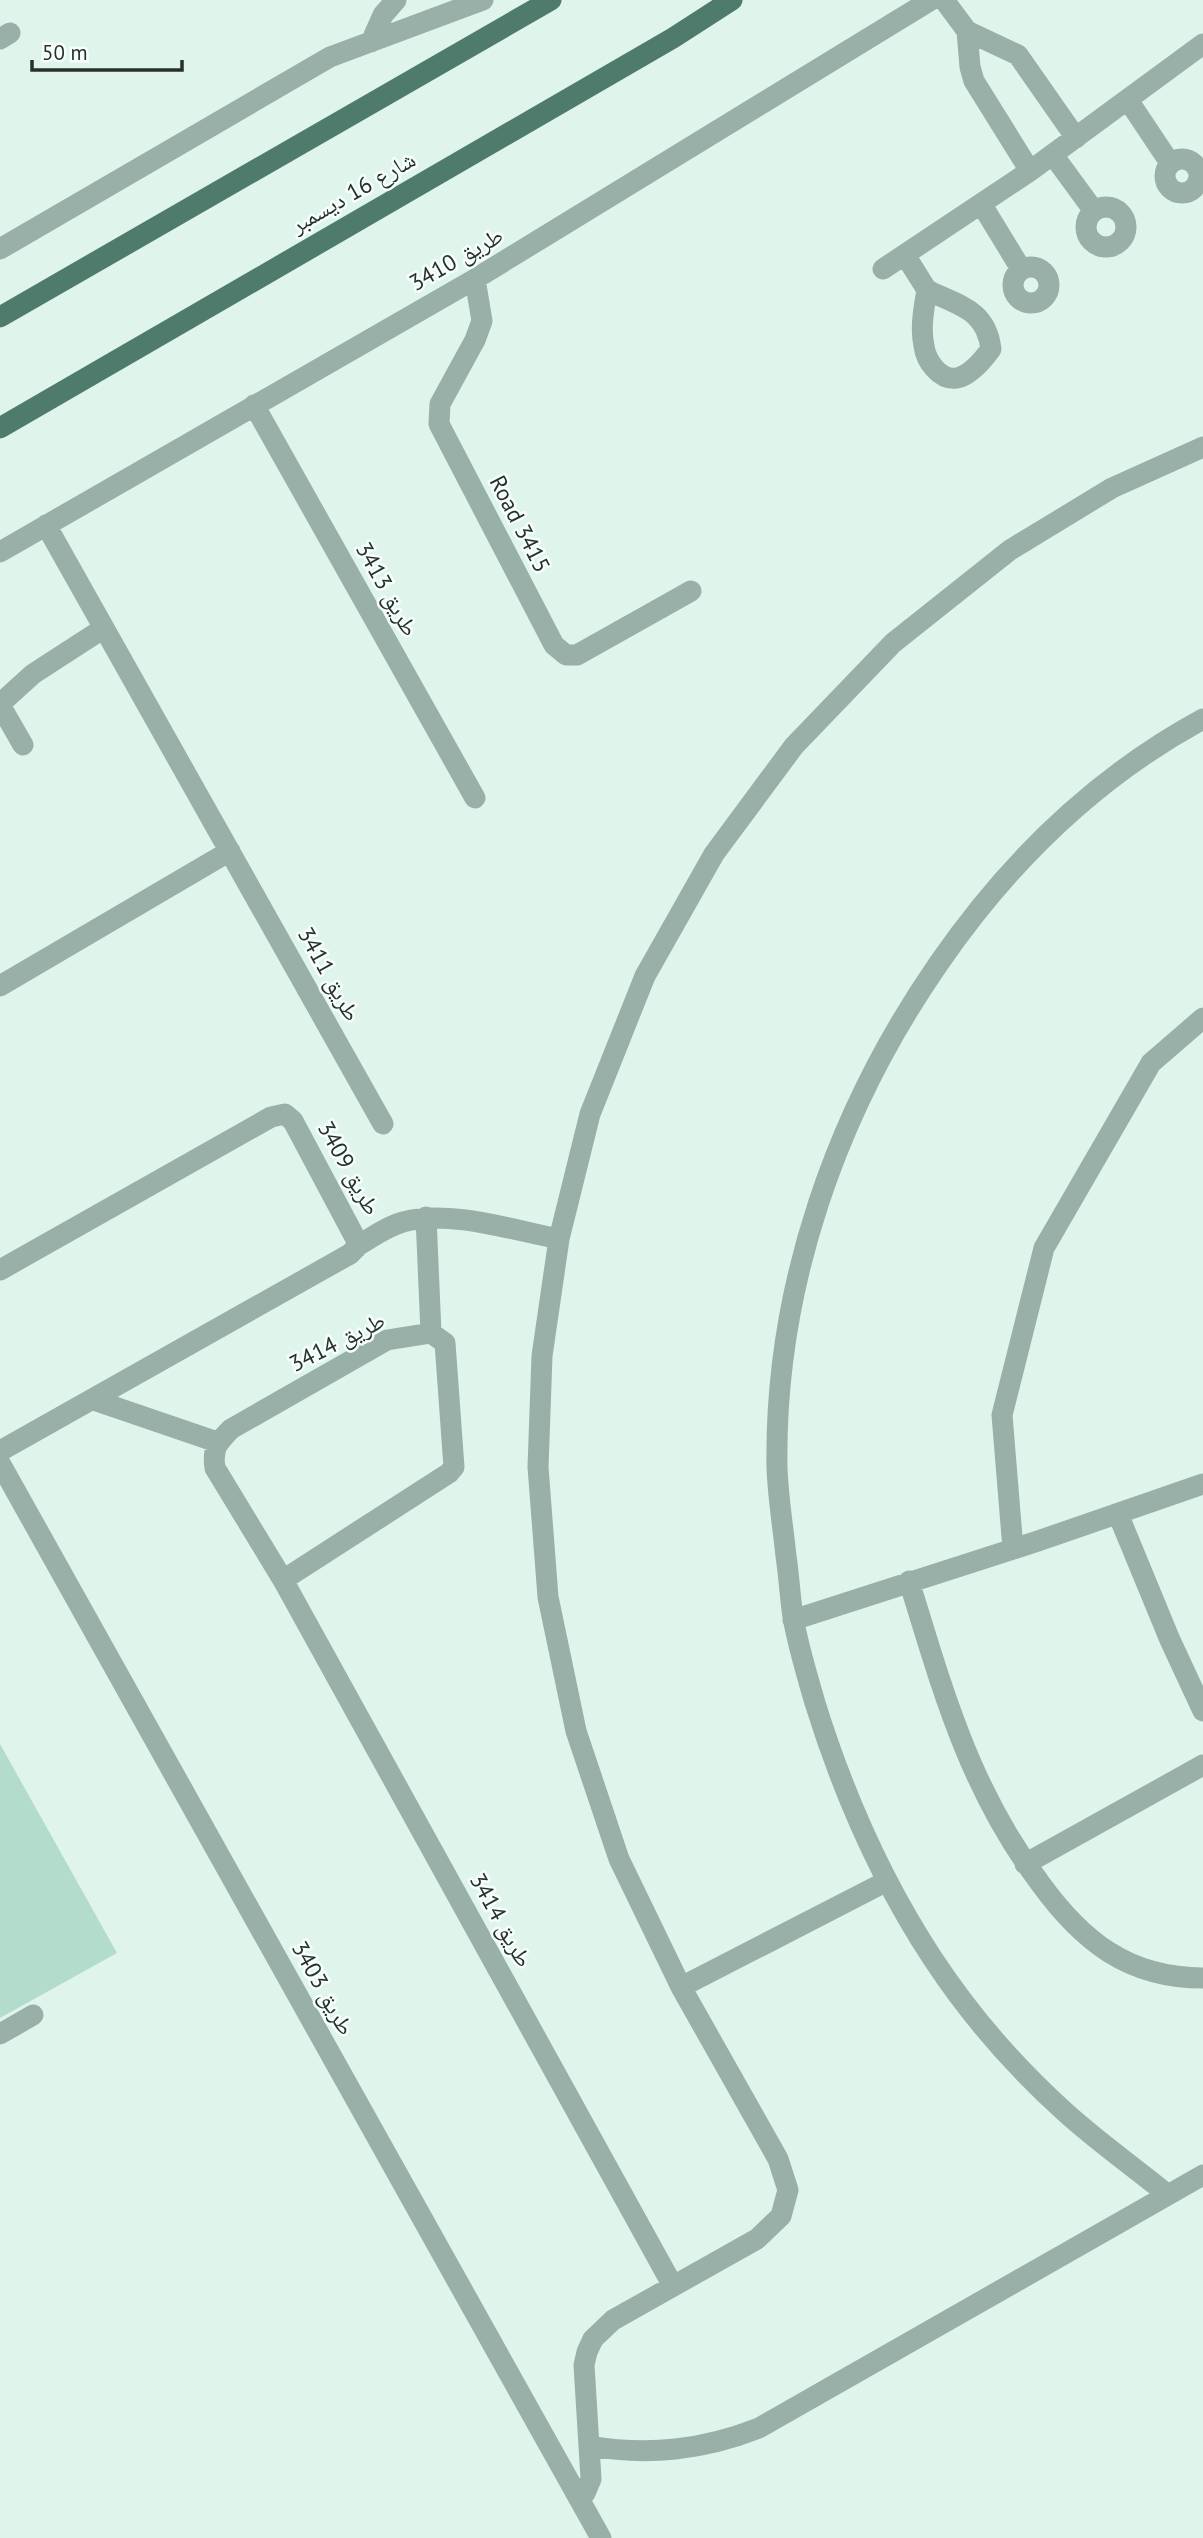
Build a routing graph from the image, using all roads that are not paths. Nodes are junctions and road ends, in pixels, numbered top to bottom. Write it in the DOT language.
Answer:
graph roads {
  1 [pos="396,0"];
  2 [pos="483,0"];
  3 [pos="551,0"];
  4 [pos="732,0"];
  5 [pos="931,0"];
  6 [pos="944,0"];
  7 [pos="967,30"];
  8 [pos="371,42"];
  9 [pos="1203,44"];
  10 [pos="1128,100"];
  11 [pos="1076,138"];
  12 [pos="1053,155"];
  13 [pos="1170,163"];
  14 [pos="1030,171"];
  15 [pos="982,205"];
  16 [pos="1094,211"];
  17 [pos="0,249"];
  18 [pos="905,255"];
  19 [pos="883,269"];
  20 [pos="1021,269"];
  21 [pos="475,279"];
  22 [pos="927,290"];
  23 [pos="0,317"];
  24 [pos="254,405"];
  25 [pos="0,428"];
  26 [pos="1203,447"];
  27 [pos="46,526"];
  28 [pos="0,552"];
  29 [pos="691,591"];
  30 [pos="104,628"];
  31 [pos="0,704"];
  32 [pos="1203,719"];
  33 [pos="23,745"];
  34 [pos="475,798"];
  35 [pos="230,851"];
  36 [pos="0,986"];
  37 [pos="1203,1018"];
  38 [pos="383,1124"];
  39 [pos="426,1217"];
  40 [pos="559,1239"];
  41 [pos="359,1245"];
  42 [pos="0,1270"];
  43 [pos="431,1333"];
  44 [pos="94,1400"];
  45 [pos="218,1442"];
  46 [pos="0,1451"];
  47 [pos="0,1463"];
  48 [pos="1203,1484"];
  49 [pos="1118,1514"];
  50 [pos="1013,1549"];
  51 [pos="283,1580"];
  52 [pos="909,1581"];
  53 [pos="793,1620"];
  54 [pos="1203,1710"];
  55 [pos="1203,1765"];
  56 [pos="1025,1864"];
  57 [pos="887,1881"];
  58 [pos="1203,1978"];
  59 [pos="681,1987"];
  60 [pos="33,2015"];
  61 [pos="0,2034"];
  62 [pos="1203,2175"];
  63 [pos="1168,2195"];
  64 [pos="673,2286"];
  65 [pos="589,2446"];
  66 [pos="579,2499"];
  67 [pos="601,2538"];
  1 -- 8 [label="street"];
  2 -- 8 [label="street"];
  3 -- 23 [label="main road"];
  4 -- 25 [label="main road, شارع 16 ديسمبر"];
  5 -- 21 [label="street, طريق 3410"];
  6 -- 7 [label="street"];
  7 -- 11 [label="street"];
  7 -- 14 [label="street"];
  8 -- 17 [label="street"];
  9 -- 10 [label="street"];
  10 -- 11 [label="street"];
  10 -- 13 [label="street"];
  11 -- 12 [label="street"];
  12 -- 14 [label="street"];
  12 -- 16 [label="street"];
  14 -- 15 [label="street"];
  15 -- 18 [label="street"];
  15 -- 20 [label="street"];
  18 -- 19 [label="street"];
  18 -- 22 [label="street"];
  21 -- 24 [label="street, طريق 3410"];
  21 -- 29 [label="street, Road 3415"];
  24 -- 27 [label="street, طريق 3410"];
  24 -- 34 [label="street, طريق 3413"];
  26 -- 40 [label="street"];
  27 -- 28 [label="street, طريق 3410"];
  27 -- 30 [label="street, طريق 3411"];
  30 -- 31 [label="street"];
  30 -- 35 [label="street, طريق 3411"];
  31 -- 33 [label="street"];
  32 -- 53 [label="street"];
  35 -- 36 [label="street"];
  35 -- 38 [label="street, طريق 3411"];
  37 -- 50 [label="street"];
  39 -- 40 [label="street"];
  39 -- 41 [label="street"];
  39 -- 43 [label="street"];
  40 -- 59 [label="street"];
  41 -- 42 [label="street, طريق 3409"];
  41 -- 44 [label="street, طريق 3409"];
  43 -- 45 [label="street, طريق 3414"];
  43 -- 51 [label="street"];
  44 -- 45 [label="street"];
  44 -- 46 [label="street, طريق 3409"];
  45 -- 51 [label="street, طريق 3414"];
  47 -- 66 [label="street, طريق 3403"];
  48 -- 49 [label="street"];
  49 -- 50 [label="street"];
  49 -- 54 [label="street"];
  50 -- 52 [label="street"];
  51 -- 64 [label="street, طريق 3414"];
  52 -- 53 [label="street"];
  52 -- 56 [label="street"];
  53 -- 57 [label="street"];
  55 -- 56 [label="street"];
  56 -- 58 [label="street"];
  57 -- 59 [label="street"];
  57 -- 63 [label="street"];
  59 -- 64 [label="street"];
  60 -- 61 [label="street"];
  62 -- 63 [label="street"];
  63 -- 65 [label="street"];
  64 -- 65 [label="street"];
  65 -- 66 [label="street"];
  66 -- 67 [label="street, طريق 3403"];
}
